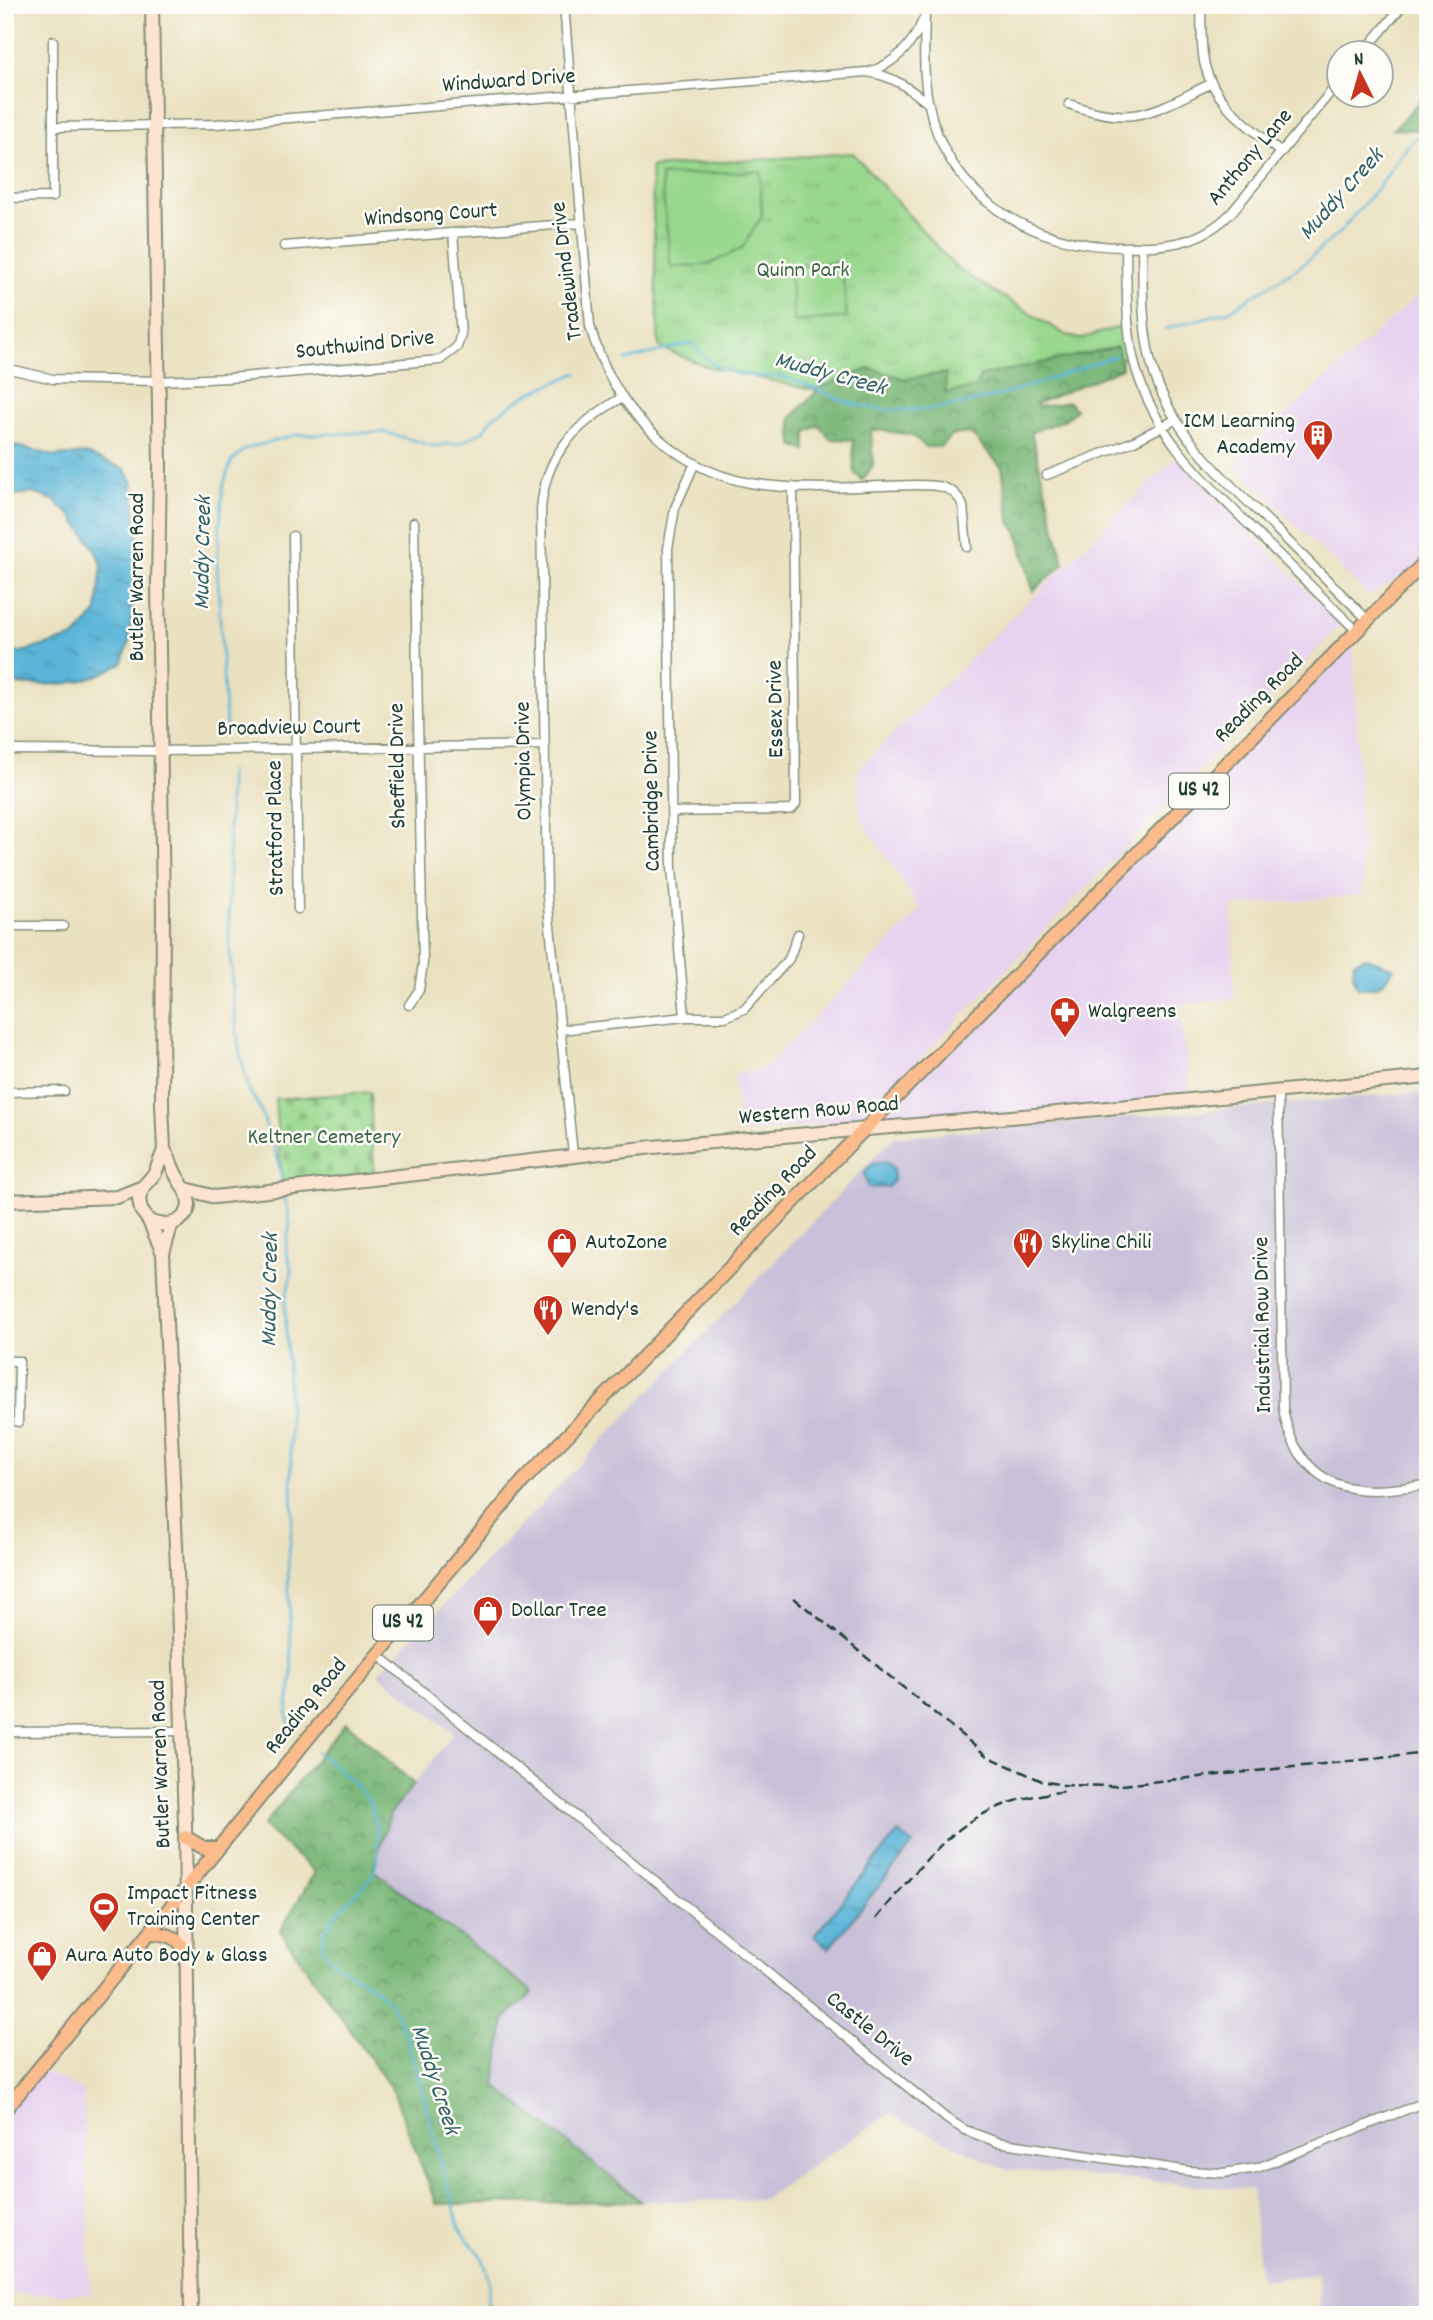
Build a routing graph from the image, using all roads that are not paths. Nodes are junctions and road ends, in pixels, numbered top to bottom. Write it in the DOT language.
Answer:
graph roads {
  1 [pos="152,5"];
  2 [pos="564,5"];
  3 [pos="925,5"];
  4 [pos="1201,5"];
  5 [pos="1403,5"];
  6 [pos="925,18"];
  7 [pos="1376,38"];
  8 [pos="52,41"];
  9 [pos="866,72"];
  10 [pos="1212,83"];
  11 [pos="571,96"];
  12 [pos="1324,101"];
  13 [pos="929,104"];
  14 [pos="1069,104"];
  15 [pos="154,126"];
  16 [pos="54,127"];
  17 [pos="1281,153"];
  18 [pos="5,198"];
  19 [pos="581,223"];
  20 [pos="453,233"];
  21 [pos="284,246"];
  22 [pos="1142,246"];
  23 [pos="1126,247"];
  24 [pos="5,368"];
  25 [pos="159,381"];
  26 [pos="621,398"];
  27 [pos="1175,420"];
  28 [pos="1161,427"];
  29 [pos="695,464"];
  30 [pos="1048,475"];
  31 [pos="793,487"];
  32 [pos="414,522"];
  33 [pos="293,536"];
  34 [pos="967,547"];
  35 [pos="1428,559"];
  36 [pos="1368,620"];
  37 [pos="1357,631"];
  38 [pos="544,745"];
  39 [pos="418,746"];
  40 [pos="294,749"];
  41 [pos="5,750"];
  42 [pos="161,751"];
  43 [pos="671,812"];
  44 [pos="298,909"];
  45 [pos="5,926"];
  46 [pos="63,926"];
  47 [pos="798,934"];
  48 [pos="409,1005"];
  49 [pos="685,1017"];
  50 [pos="560,1030"];
  51 [pos="1428,1077"];
  52 [pos="64,1091"];
  53 [pos="5,1092"];
  54 [pos="1278,1092"];
  55 [pos="866,1128"];
  56 [pos="164,1150"];
  57 [pos="573,1155"];
  58 [pos="147,1183"];
  59 [pos="182,1184"];
  60 [pos="215,1196"];
  61 [pos="117,1197"];
  62 [pos="5,1200"];
  63 [pos="187,1211"];
  64 [pos="145,1216"];
  65 [pos="173,1223"];
  66 [pos="163,1253"];
  67 [pos="5,1361"];
  68 [pos="18,1422"];
  69 [pos="1428,1485"];
  70 [pos="377,1654"];
  71 [pos="181,1731"];
  72 [pos="5,1732"];
  73 [pos="185,1837"];
  74 [pos="218,1848"];
  75 [pos="186,1887"];
  76 [pos="151,1933"];
  77 [pos="186,1952"];
  78 [pos="1428,2101"];
  79 [pos="5,2110"];
  80 [pos="191,2315"];
  1 -- 15 [label="main road, Butler Warren Road"];
  2 -- 11 [label="street, Tradewind Drive"];
  3 -- 6 [label="street, Anthony Lane"];
  4 -- 10 [label="street"];
  5 -- 7 [label="street"];
  6 -- 9 [label="street, Windward Drive"];
  6 -- 13 [label="street, Anthony Lane"];
  8 -- 16 [label="street"];
  9 -- 11 [label="street, Windward Drive"];
  9 -- 13 [label="street, Windward Drive"];
  10 -- 14 [label="street"];
  10 -- 17 [label="street"];
  11 -- 15 [label="street, Windward Drive"];
  11 -- 19 [label="street, Tradewind Drive"];
  12 -- 17 [label="street, Anthony Lane"];
  13 -- 23 [label="street, Anthony Lane"];
  15 -- 16 [label="street, Windward Drive"];
  15 -- 25 [label="main road, Butler Warren Road"];
  16 -- 18 [label="street"];
  17 -- 22 [label="street, Anthony Lane"];
  19 -- 20 [label="street, Windsong Court"];
  19 -- 26 [label="street, Tradewind Drive"];
  20 -- 21 [label="street, Windsong Court"];
  20 -- 25 [label="street, Southwind Drive"];
  22 -- 23 [label="street, Anthony Lane"];
  22 -- 27 [label="street"];
  23 -- 28 [label="street"];
  24 -- 25 [label="street"];
  25 -- 42 [label="main road, Butler Warren Road"];
  26 -- 29 [label="street, Tradewind Drive"];
  26 -- 38 [label="street, Olympia Drive"];
  27 -- 28 [label="street"];
  27 -- 36 [label="street"];
  28 -- 30 [label="street"];
  28 -- 37 [label="street"];
  29 -- 31 [label="street, Tradewind Drive"];
  29 -- 43 [label="street, Cambridge Drive"];
  31 -- 34 [label="street, Tradewind Drive"];
  31 -- 43 [label="street, Essex Drive"];
  32 -- 39 [label="street, Sheffield Drive"];
  33 -- 40 [label="street, Stratford Place"];
  35 -- 36 [label="main road, Reading Road / US 42"];
  36 -- 37 [label="main road, Reading Road / US 42"];
  37 -- 55 [label="main road, Reading Road / US 42"];
  38 -- 39 [label="street, Broadview Court"];
  38 -- 50 [label="street, Olympia Drive"];
  39 -- 40 [label="street, Broadview Court"];
  39 -- 48 [label="street, Sheffield Drive"];
  40 -- 42 [label="street, Broadview Court"];
  40 -- 44 [label="street, Stratford Place"];
  41 -- 42 [label="street, Broadview Court"];
  42 -- 56 [label="main road, Butler Warren Road"];
  43 -- 49 [label="street, Cambridge Drive"];
  45 -- 46 [label="street"];
  47 -- 49 [label="street"];
  49 -- 50 [label="street"];
  50 -- 57 [label="street, Olympia Drive"];
  51 -- 54 [label="main road, Western Row Road"];
  52 -- 53 [label="street"];
  54 -- 55 [label="main road, Western Row Road"];
  54 -- 69 [label="street, Industrial Row Drive"];
  55 -- 57 [label="main road, Western Row Road"];
  55 -- 70 [label="main road, Reading Road / US 42"];
  56 -- 58 [label="main road, Butler Warren Road"];
  56 -- 59 [label="main road, Butler Warren Road"];
  57 -- 60 [label="main road, Western Row Road"];
  58 -- 59 [label="main road"];
  58 -- 61 [label="main road"];
  58 -- 64 [label="main road, Butler Warren Road"];
  59 -- 60 [label="main road, Western Row Road"];
  59 -- 63 [label="main road, Butler Warren Road"];
  60 -- 63 [label="main road, Western Row Road"];
  61 -- 62 [label="main road"];
  61 -- 64 [label="main road"];
  63 -- 65 [label="main road"];
  64 -- 65 [label="main road"];
  64 -- 66 [label="main road, Butler Warren Road"];
  65 -- 66 [label="main road, Butler Warren Road"];
  66 -- 71 [label="main road, Butler Warren Road"];
  67 -- 68 [label="street"];
  70 -- 74 [label="main road, Reading Road / US 42"];
  70 -- 78 [label="street, Castle Drive"];
  71 -- 72 [label="street"];
  71 -- 73 [label="main road, Butler Warren Road"];
  73 -- 74 [label="main road"];
  73 -- 75 [label="main road, Butler Warren Road"];
  74 -- 75 [label="main road, Reading Road / US 42"];
  75 -- 76 [label="main road, US 42"];
  75 -- 77 [label="main road, Butler Warren Road"];
  76 -- 77 [label="main road"];
  76 -- 79 [label="main road, US 42"];
  77 -- 80 [label="main road, Butler Warren Road"];
}
